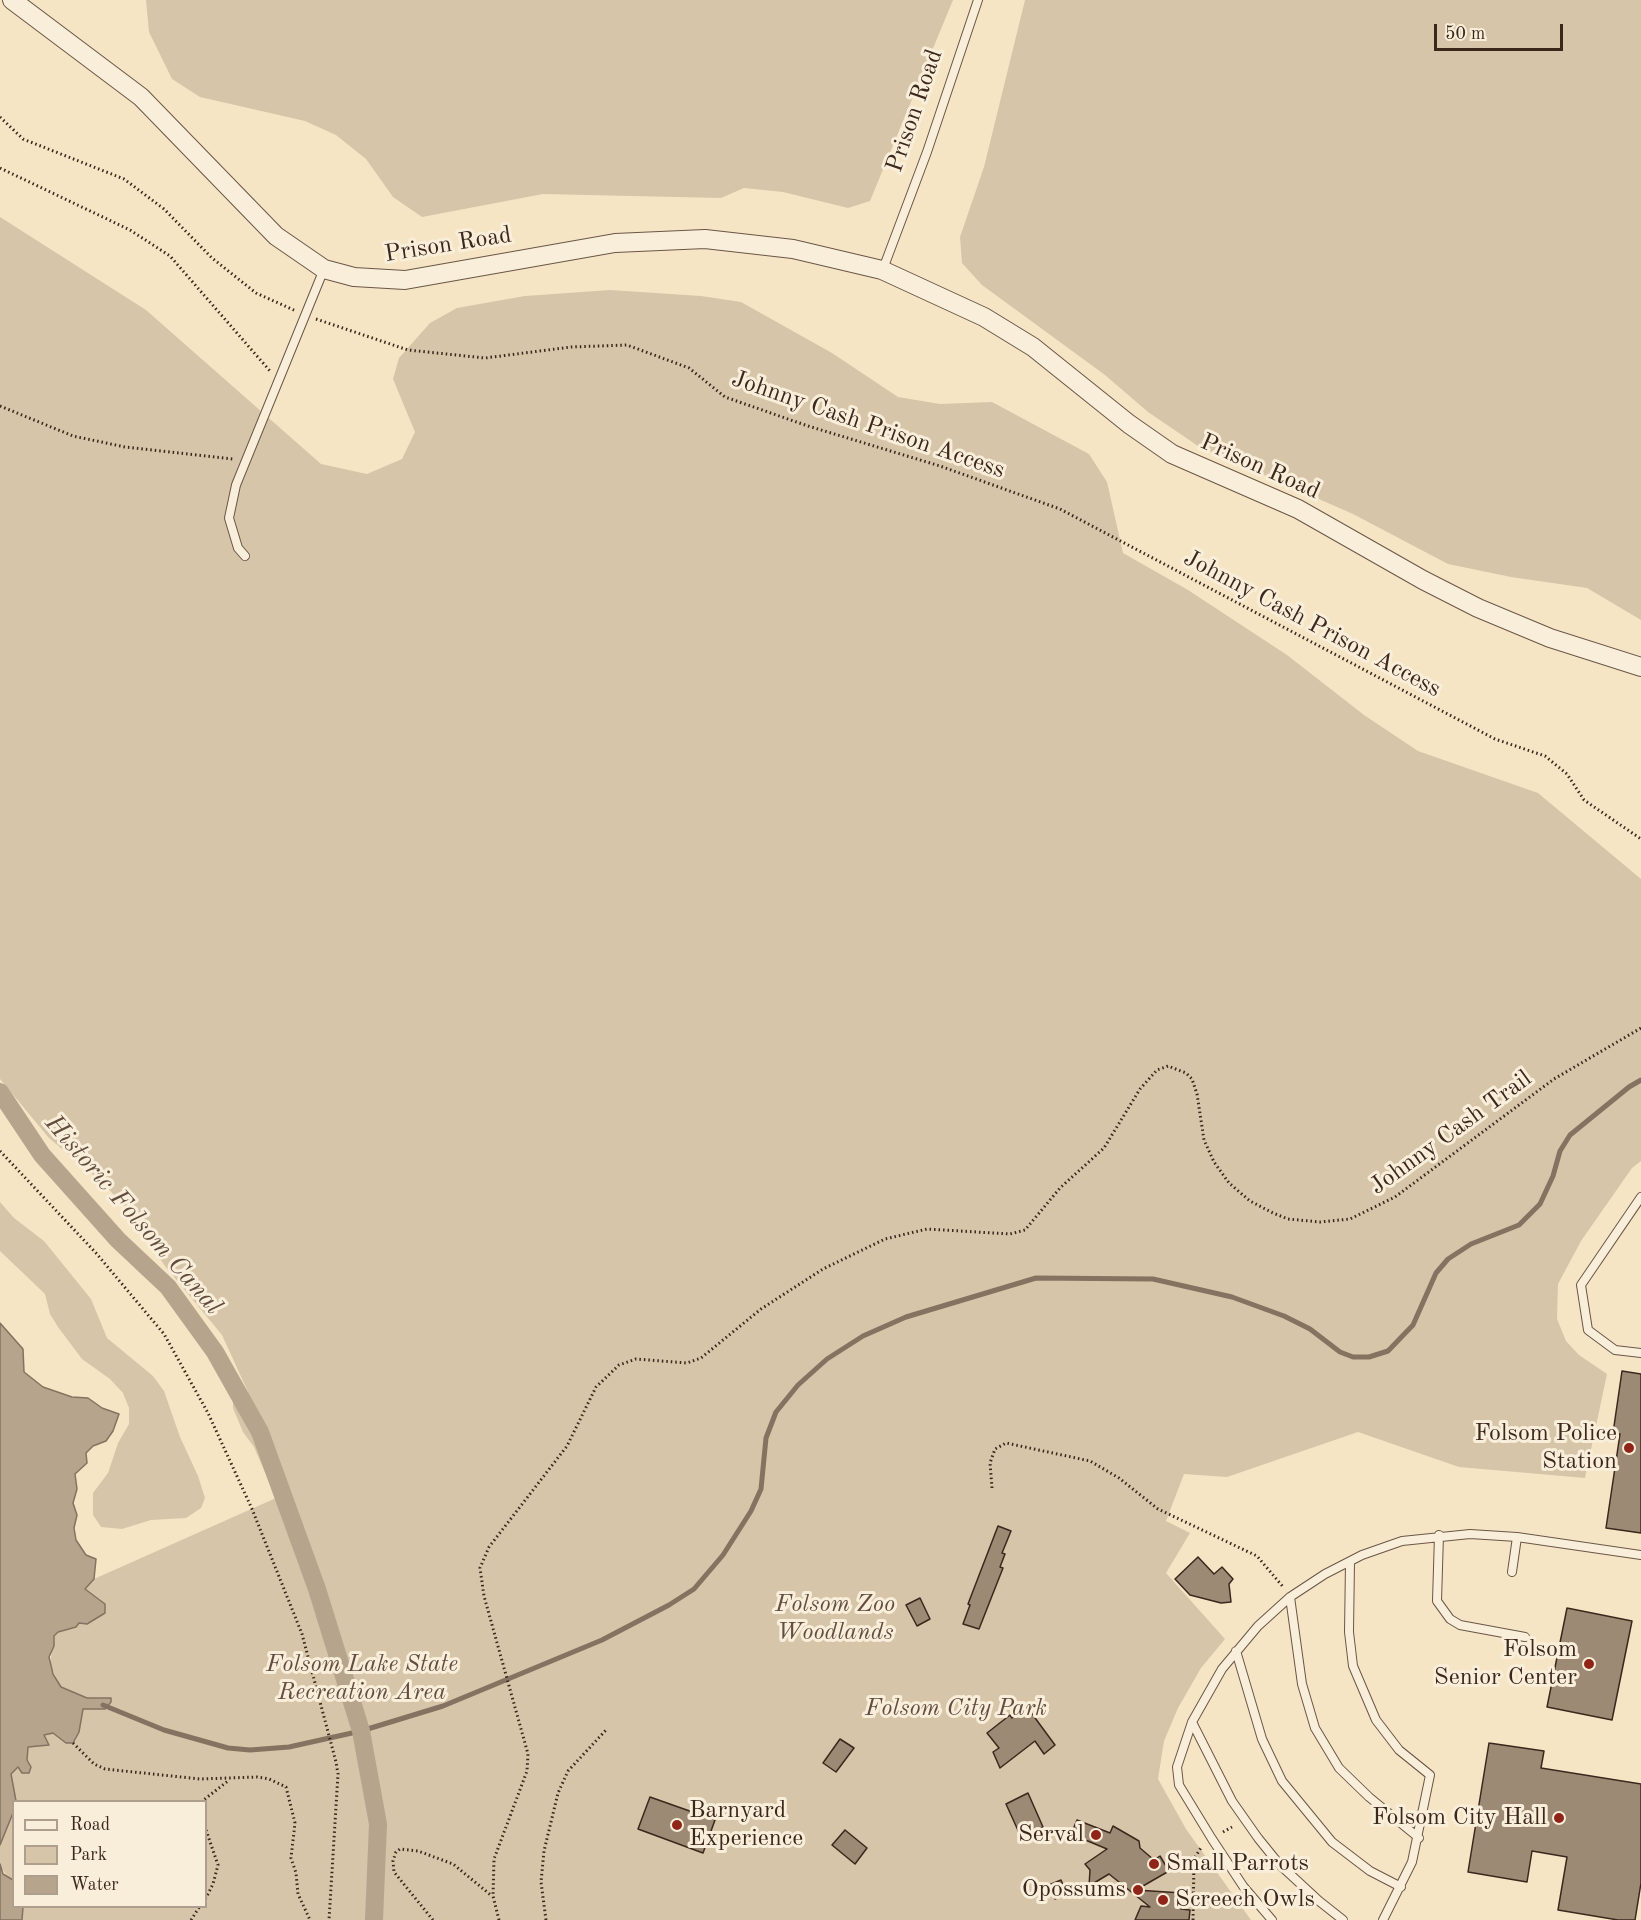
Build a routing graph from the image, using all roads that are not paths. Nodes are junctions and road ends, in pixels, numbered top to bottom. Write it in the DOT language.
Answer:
graph roads {
  1 [pos="12,0"];
  2 [pos="978,0"];
  3 [pos="324,269"];
  4 [pos="882,270"];
  5 [pos="245,556"];
  6 [pos="1641,667"];
  7 [pos="1641,1197"];
  8 [pos="1641,1353"];
  9 [pos="1439,1536"];
  10 [pos="1517,1537"];
  11 [pos="1641,1556"];
  12 [pos="1350,1562"];
  13 [pos="1512,1572"];
  14 [pos="1290,1597"];
  15 [pos="1525,1637"];
  16 [pos="1236,1651"];
  17 [pos="1192,1722"];
  18 [pos="1419,1838"];
  19 [pos="1401,1887"];
  20 [pos="1272,1920"];
  21 [pos="1344,1920"];
  22 [pos="1383,1920"];
  1 -- 3 [label="street, Prison Road"];
  2 -- 4 [label="lane, Prison Road"];
  3 -- 4 [label="street, Prison Road"];
  3 -- 5 [label="lane"];
  4 -- 6 [label="street, Prison Road"];
  7 -- 8 [label="lane"];
  9 -- 10 [label="lane"];
  9 -- 12 [label="lane"];
  9 -- 15 [label="lane"];
  10 -- 11 [label="lane"];
  10 -- 13 [label="lane"];
  12 -- 14 [label="lane"];
  12 -- 18 [label="lane"];
  14 -- 16 [label="lane"];
  14 -- 18 [label="lane"];
  16 -- 17 [label="lane"];
  16 -- 19 [label="lane"];
  17 -- 20 [label="lane"];
  17 -- 21 [label="lane"];
  18 -- 19 [label="lane"];
  19 -- 22 [label="lane"];
}
